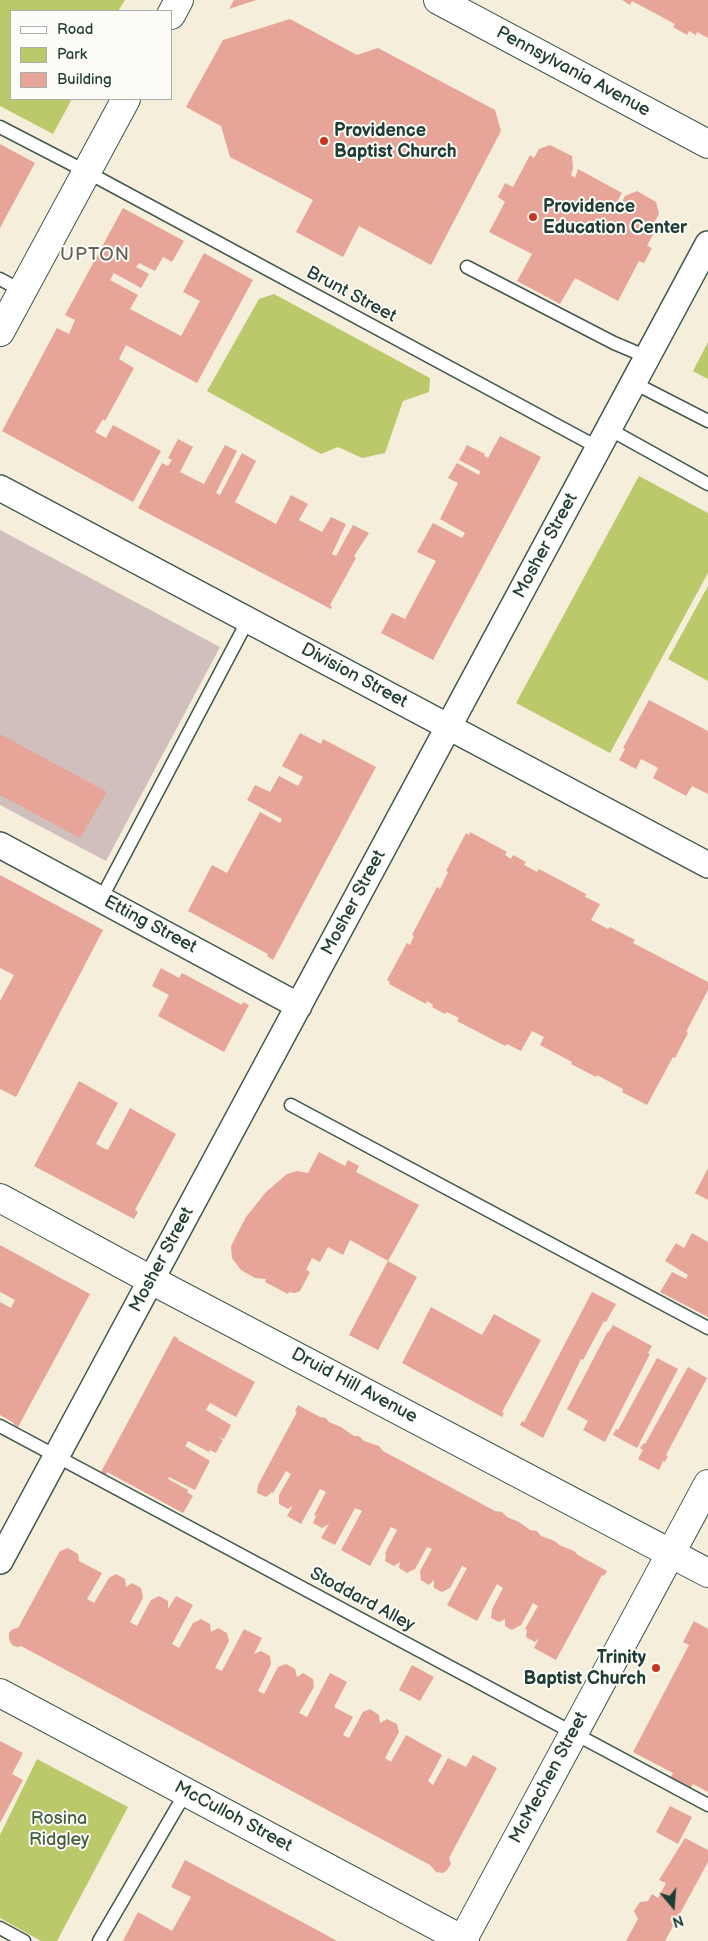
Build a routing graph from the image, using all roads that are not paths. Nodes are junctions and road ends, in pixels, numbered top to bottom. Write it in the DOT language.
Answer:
graph roads {
  1 [pos="179,0"];
  2 [pos="438,0"];
  3 [pos="172,13"];
  4 [pos="125,100"];
  5 [pos="0,127"];
  6 [pos="708,144"];
  7 [pos="87,172"];
  8 [pos="708,244"];
  9 [pos="468,266"];
  10 [pos="11,285"];
  11 [pos="0,332"];
  12 [pos="647,357"];
  13 [pos="634,383"];
  14 [pos="708,421"];
  15 [pos="604,439"];
  16 [pos="708,484"];
  17 [pos="0,488"];
  18 [pos="248,620"];
  19 [pos="449,727"];
  20 [pos="0,845"];
  21 [pos="708,865"];
  22 [pos="102,899"];
  23 [pos="299,1006"];
  24 [pos="290,1106"];
  25 [pos="0,1198"];
  26 [pos="151,1280"];
  27 [pos="708,1328"];
  28 [pos="0,1426"];
  29 [pos="56,1456"];
  30 [pos="708,1484"];
  31 [pos="671,1553"];
  32 [pos="0,1561"];
  33 [pos="708,1573"];
  34 [pos="0,1693"];
  35 [pos="574,1733"];
  36 [pos="186,1792"];
  37 [pos="708,1805"];
  38 [pos="0,1928"];
  39 [pos="24,1941"];
  40 [pos="99,1941"];
  41 [pos="463,1941"];
  1 -- 3 [label="main road"];
  2 -- 6 [label="main road, Pennsylvania Avenue"];
  4 -- 7 [label="main road"];
  5 -- 7 [label="lane, Brunt Street"];
  7 -- 10 [label="main road"];
  7 -- 15 [label="lane, Brunt Street"];
  8 -- 12 [label="street, Mosher Street"];
  9 -- 12 [label="lane"];
  10 -- 11 [label="main road"];
  12 -- 13 [label="street, Mosher Street"];
  13 -- 14 [label="lane"];
  13 -- 15 [label="street, Mosher Street"];
  15 -- 16 [label="lane, Brunt Street"];
  15 -- 19 [label="street, Mosher Street"];
  17 -- 18 [label="street, Division Street"];
  18 -- 19 [label="street, Division Street"];
  18 -- 22 [label="lane"];
  19 -- 21 [label="street, Division Street"];
  19 -- 23 [label="street, Mosher Street"];
  20 -- 22 [label="street, Etting Street"];
  22 -- 23 [label="street, Etting Street"];
  23 -- 26 [label="street, Mosher Street"];
  24 -- 27 [label="lane"];
  25 -- 26 [label="main road, Druid Hill Avenue"];
  26 -- 29 [label="street, Mosher Street"];
  26 -- 31 [label="main road, Druid Hill Avenue"];
  28 -- 29 [label="lane, Stoddard Alley"];
  29 -- 32 [label="street, Mosher Street"];
  29 -- 35 [label="lane, Stoddard Alley"];
  30 -- 31 [label="main road, McMechen Street"];
  31 -- 33 [label="main road, Druid Hill Avenue"];
  31 -- 35 [label="main road, McMechen Street"];
  34 -- 36 [label="main road, McCulloh Street"];
  35 -- 37 [label="lane, Stoddard Alley"];
  35 -- 41 [label="main road, McMechen Street"];
  36 -- 40 [label="lane"];
  36 -- 41 [label="main road, McCulloh Street"];
  38 -- 39 [label="lane"];
}
